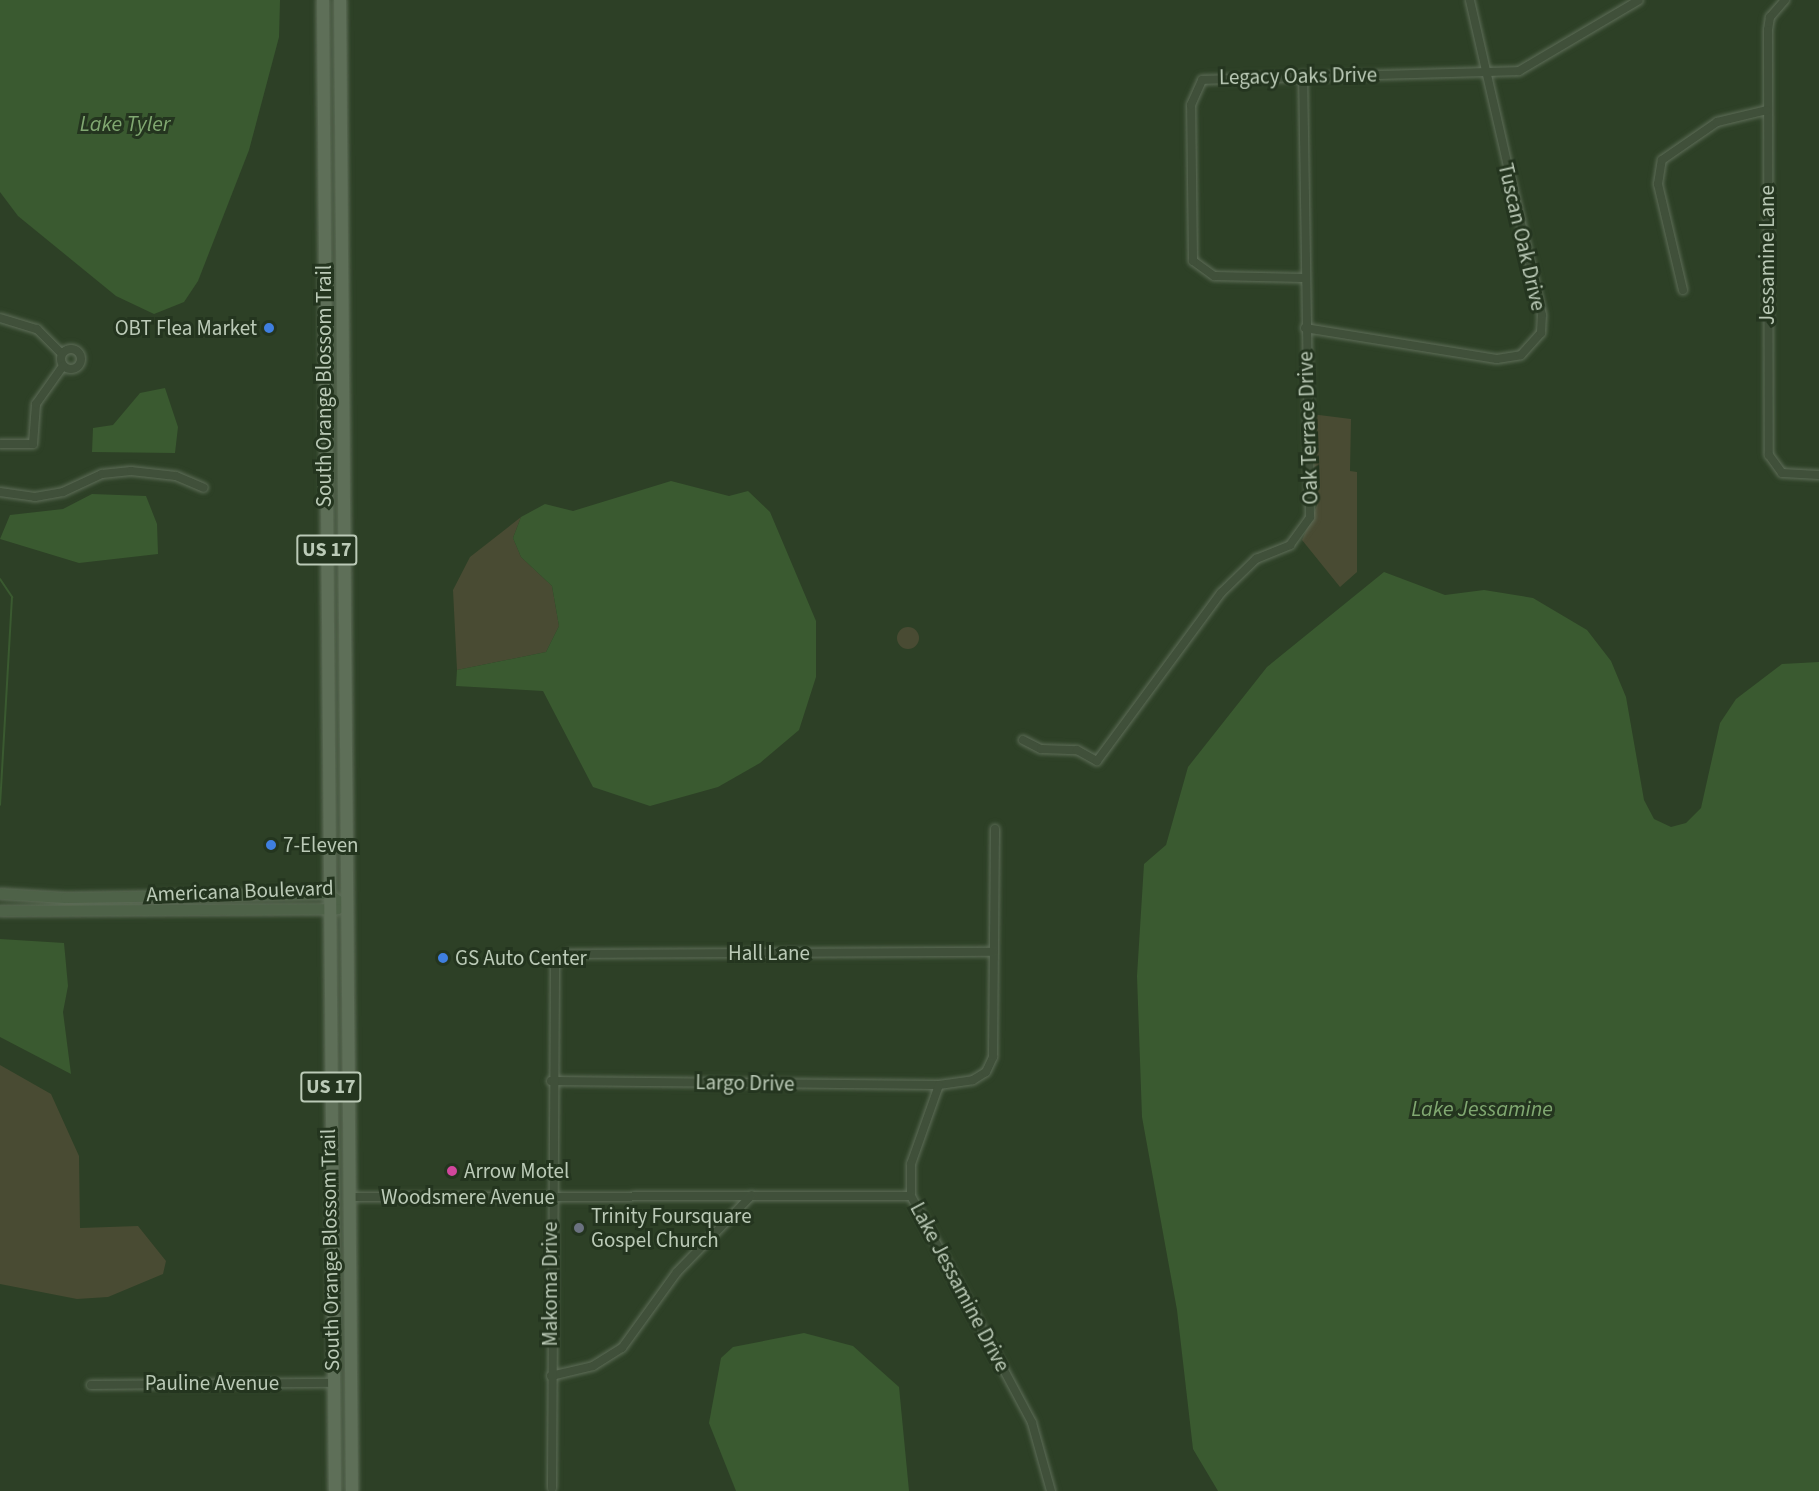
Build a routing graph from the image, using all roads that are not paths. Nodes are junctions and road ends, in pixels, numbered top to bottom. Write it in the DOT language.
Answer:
graph roads {
  1 [pos="323,0"];
  2 [pos="332,0"];
  3 [pos="340,0"];
  4 [pos="1470,0"];
  5 [pos="1639,0"];
  6 [pos="1785,0"];
  7 [pos="340,27"];
  8 [pos="1483,73"];
  9 [pos="1303,75"];
  10 [pos="1767,110"];
  11 [pos="1304,278"];
  12 [pos="1683,290"];
  13 [pos="325,310"];
  14 [pos="0,318"];
  15 [pos="1305,328"];
  16 [pos="343,342"];
  17 [pos="62,354"];
  18 [pos="63,366"];
  19 [pos="0,444"];
  20 [pos="1819,475"];
  21 [pos="327,485"];
  22 [pos="204,488"];
  23 [pos="0,492"];
  24 [pos="344,517"];
  25 [pos="1023,740"];
  26 [pos="995,829"];
  27 [pos="0,894"];
  28 [pos="330,894"];
  29 [pos="177,896"];
  30 [pos="66,898"];
  31 [pos="347,906"];
  32 [pos="0,911"];
  33 [pos="330,912"];
  34 [pos="177,913"];
  35 [pos="65,915"];
  36 [pos="994,952"];
  37 [pos="552,971"];
  38 [pos="551,1081"];
  39 [pos="939,1085"];
  40 [pos="752,1195"];
  41 [pos="911,1196"];
  42 [pos="349,1197"];
  43 [pos="550,1197"];
  44 [pos="333,1343"];
  45 [pos="351,1366"];
  46 [pos="551,1376"];
  47 [pos="334,1383"];
  48 [pos="91,1384"];
  49 [pos="351,1409"];
  50 [pos="552,1488"];
  51 [pos="334,1491"];
  52 [pos="352,1491"];
  53 [pos="1051,1491"];
  1 -- 13 [label="main road, South Orange Blossom Trail / US 17"];
  2 -- 7 [label="main road"];
  3 -- 7 [label="main road, South Orange Blossom Trail / US 17"];
  4 -- 8 [label="street"];
  5 -- 8 [label="street, Legacy Oaks Drive"];
  6 -- 10 [label="street, Jessamine Lane"];
  7 -- 16 [label="main road, South Orange Blossom Trail / US 17"];
  8 -- 9 [label="street, Legacy Oaks Drive"];
  8 -- 15 [label="street, Tuscan Oak Drive"];
  9 -- 11 [label="street, Oak Terrace Drive"];
  9 -- 11 [label="street, Legacy Oaks Drive"];
  10 -- 12 [label="street"];
  10 -- 20 [label="street, Jessamine Lane"];
  11 -- 15 [label="street, Oak Terrace Drive"];
  13 -- 16 [label="main road"];
  13 -- 21 [label="main road, South Orange Blossom Trail / US 17"];
  14 -- 17 [label="street"];
  15 -- 25 [label="street, Oak Terrace Drive"];
  16 -- 24 [label="main road, South Orange Blossom Trail / US 17"];
  17 -- 18 [label="street"];
  17 -- 18 [label="street"];
  18 -- 19 [label="street"];
  21 -- 24 [label="main road"];
  21 -- 28 [label="main road, South Orange Blossom Trail / US 17"];
  22 -- 23 [label="street"];
  24 -- 31 [label="main road, South Orange Blossom Trail / US 17"];
  26 -- 36 [label="street"];
  27 -- 30 [label="main road, Americana Boulevard"];
  28 -- 29 [label="main road, Americana Boulevard"];
  28 -- 31 [label="main road, Americana Boulevard"];
  28 -- 33 [label="main road, South Orange Blossom Trail / US 17"];
  29 -- 30 [label="main road, Americana Boulevard"];
  29 -- 34 [label="street"];
  30 -- 35 [label="street"];
  31 -- 33 [label="main road, Americana Boulevard"];
  31 -- 42 [label="main road, South Orange Blossom Trail / US 17"];
  32 -- 35 [label="main road, Americana Boulevard"];
  33 -- 34 [label="main road, Americana Boulevard"];
  33 -- 44 [label="main road, South Orange Blossom Trail / US 17"];
  34 -- 35 [label="main road, Americana Boulevard"];
  36 -- 37 [label="street, Hall Lane"];
  36 -- 39 [label="street"];
  37 -- 38 [label="street, Makoma Drive"];
  38 -- 39 [label="street, Largo Drive"];
  38 -- 43 [label="street, Makoma Drive"];
  39 -- 41 [label="street, Lake Jessamine Drive"];
  40 -- 41 [label="street, Woodsmere Avenue"];
  40 -- 43 [label="street, Woodsmere Avenue"];
  40 -- 46 [label="street"];
  41 -- 53 [label="street, Lake Jessamine Drive"];
  42 -- 43 [label="street, Woodsmere Avenue"];
  42 -- 45 [label="main road, South Orange Blossom Trail / US 17"];
  43 -- 46 [label="street, Makoma Drive"];
  44 -- 45 [label="main road"];
  44 -- 47 [label="main road, South Orange Blossom Trail / US 17"];
  45 -- 49 [label="main road, South Orange Blossom Trail / US 17"];
  46 -- 50 [label="street, Makoma Drive"];
  47 -- 48 [label="street, Pauline Avenue"];
  47 -- 49 [label="main road"];
  47 -- 51 [label="main road, South Orange Blossom Trail / US 17"];
  49 -- 52 [label="main road, South Orange Blossom Trail / US 17"];
}
